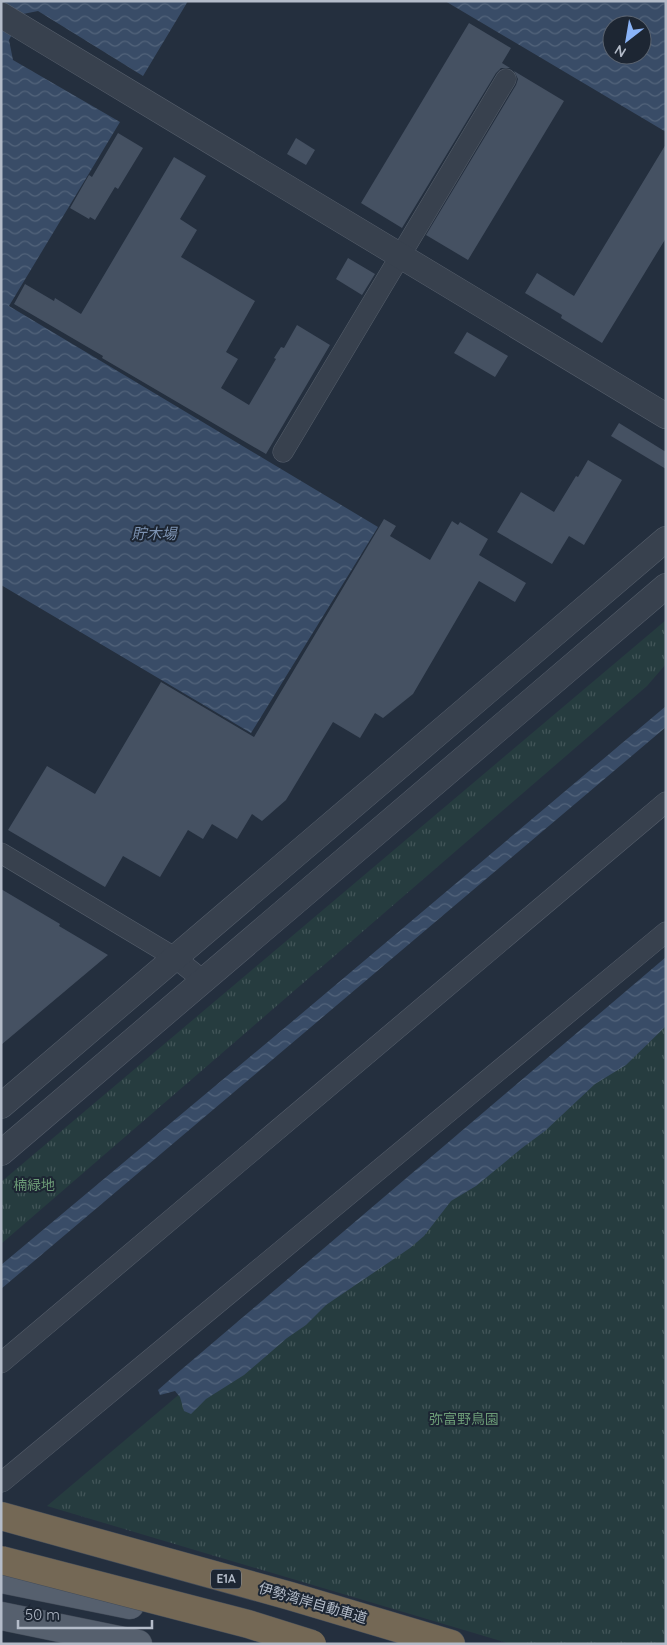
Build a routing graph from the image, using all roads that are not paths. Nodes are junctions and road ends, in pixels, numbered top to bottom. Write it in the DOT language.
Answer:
graph roads {
  1 [pos="1,15"];
  2 [pos="506,79"];
  3 [pos="400,256"];
  4 [pos="666,416"];
  5 [pos="283,452"];
  6 [pos="666,539"];
  7 [pos="666,586"];
  8 [pos="666,802"];
  9 [pos="1,853"];
  10 [pos="666,932"];
  11 [pos="174,957"];
  12 [pos="204,981"];
  13 [pos="1,1106"];
  14 [pos="1,1153"];
  15 [pos="1,1362"];
  16 [pos="2,1482"];
  17 [pos="1,1516"];
  18 [pos="1,1560"];
  19 [pos="1,1580"];
  20 [pos="1,1616"];
  21 [pos="138,1644"];
  22 [pos="312,1644"];
  23 [pos="319,1644"];
  24 [pos="450,1644"];
  1 -- 3 [label="street"];
  2 -- 3 [label="street"];
  3 -- 4 [label="street"];
  3 -- 5 [label="street"];
  6 -- 11 [label="street"];
  7 -- 12 [label="street"];
  8 -- 15 [label="street"];
  9 -- 11 [label="street"];
  10 -- 16 [label="street"];
  11 -- 12 [label="street"];
  11 -- 13 [label="street"];
  12 -- 14 [label="street"];
  17 -- 24 [label="highway, 伊勢湾岸自動車道 / E1A"];
  18 -- 22 [label="highway, bridge"];
  19 -- 23 [label="main road"];
  20 -- 21 [label="main road"];
}
